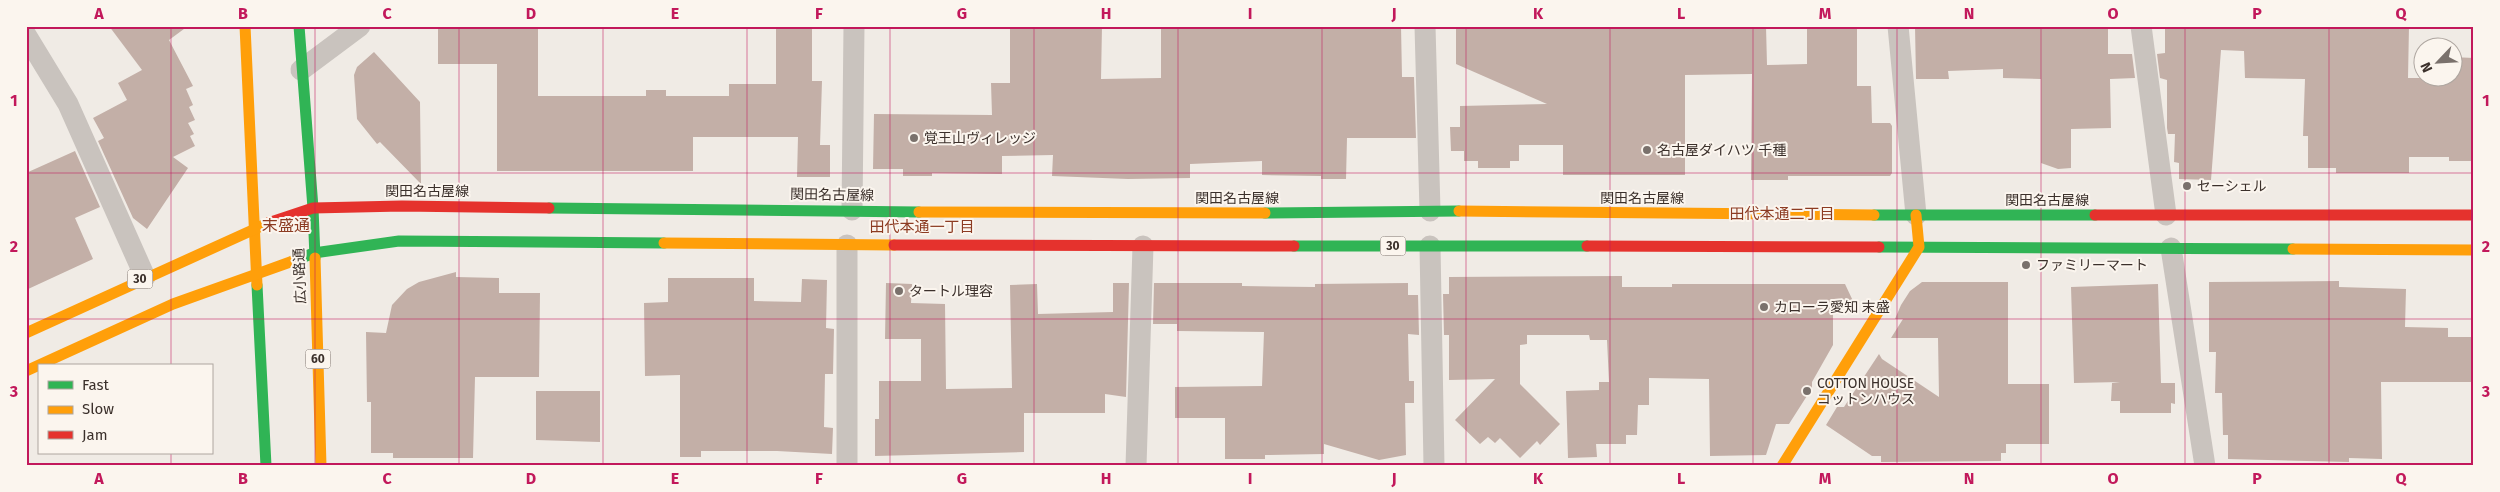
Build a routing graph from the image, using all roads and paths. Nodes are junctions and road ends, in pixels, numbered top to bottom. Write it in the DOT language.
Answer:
graph roads {
  1 [pos="245,26"];
  2 [pos="299,26"];
  3 [pos="360,26"];
  4 [pos="854,26"];
  5 [pos="1425,26"];
  6 [pos="1898,26"];
  7 [pos="2141,26"];
  8 [pos="26,35"];
  9 [pos="302,70"];
  10 [pos="313,208"];
  11 [pos="852,210"];
  12 [pos="1430,212"];
  13 [pos="1916,215"];
  14 [pos="2166,215"];
  15 [pos="2474,215"];
  16 [pos="255,228"];
  17 [pos="848,245"];
  18 [pos="1143,246"];
  19 [pos="1430,246"];
  20 [pos="1919,246"];
  21 [pos="2171,248"];
  22 [pos="2474,250"];
  23 [pos="314,253"];
  24 [pos="256,273"];
  25 [pos="146,277"];
  26 [pos="26,333"];
  27 [pos="41,364"];
  28 [pos="38,366"];
  29 [pos="26,371"];
  30 [pos="266,466"];
  31 [pos="321,466"];
  32 [pos="847,466"];
  33 [pos="1136,466"];
  34 [pos="1416,466"];
  35 [pos="1434,466"];
  36 [pos="1440,466"];
  37 [pos="1782,466"];
  38 [pos="2205,466"];
  1 -- 16 [label="main road"];
  2 -- 9 [label="main road, 広小路通 / 60"];
  3 -- 9 [label="street"];
  4 -- 11 [label="street"];
  5 -- 12 [label="street"];
  6 -- 13 [label="street"];
  7 -- 14 [label="street"];
  8 -- 25 [label="street"];
  9 -- 10 [label="main road, 広小路通 / 60"];
  10 -- 11 [label="main road, 関田名古屋線 / 30"];
  10 -- 16 [label="main road, 関田名古屋線 / 30"];
  10 -- 23 [label="main road, 広小路通 / 60"];
  11 -- 12 [label="main road, 関田名古屋線 / 30"];
  12 -- 13 [label="main road, 関田名古屋線 / 30"];
  13 -- 14 [label="main road, 関田名古屋線 / 30"];
  13 -- 20 [label="main road"];
  14 -- 15 [label="main road, 関田名古屋線 / 30"];
  16 -- 24 [label="main road"];
  16 -- 25 [label="main road, 関田名古屋線 / 30"];
  17 -- 18 [label="main road, 30"];
  17 -- 23 [label="main road, 30"];
  17 -- 32 [label="street"];
  18 -- 19 [label="main road, 30"];
  18 -- 33 [label="street"];
  19 -- 20 [label="main road, 30"];
  19 -- 35 [label="street"];
  20 -- 21 [label="main road, 30"];
  20 -- 37 [label="main road"];
  21 -- 22 [label="main road, 30"];
  21 -- 38 [label="street"];
  23 -- 24 [label="main road, 30"];
  23 -- 31 [label="main road, 広小路通 / 60"];
  24 -- 27 [label="main road, 30"];
  24 -- 30 [label="main road"];
  25 -- 26 [label="main road, 関田名古屋線 / 30"];
  28 -- 29 [label="main road, 30"];
  34 -- 35 [label="street"];
  35 -- 36 [label="street"];
}
